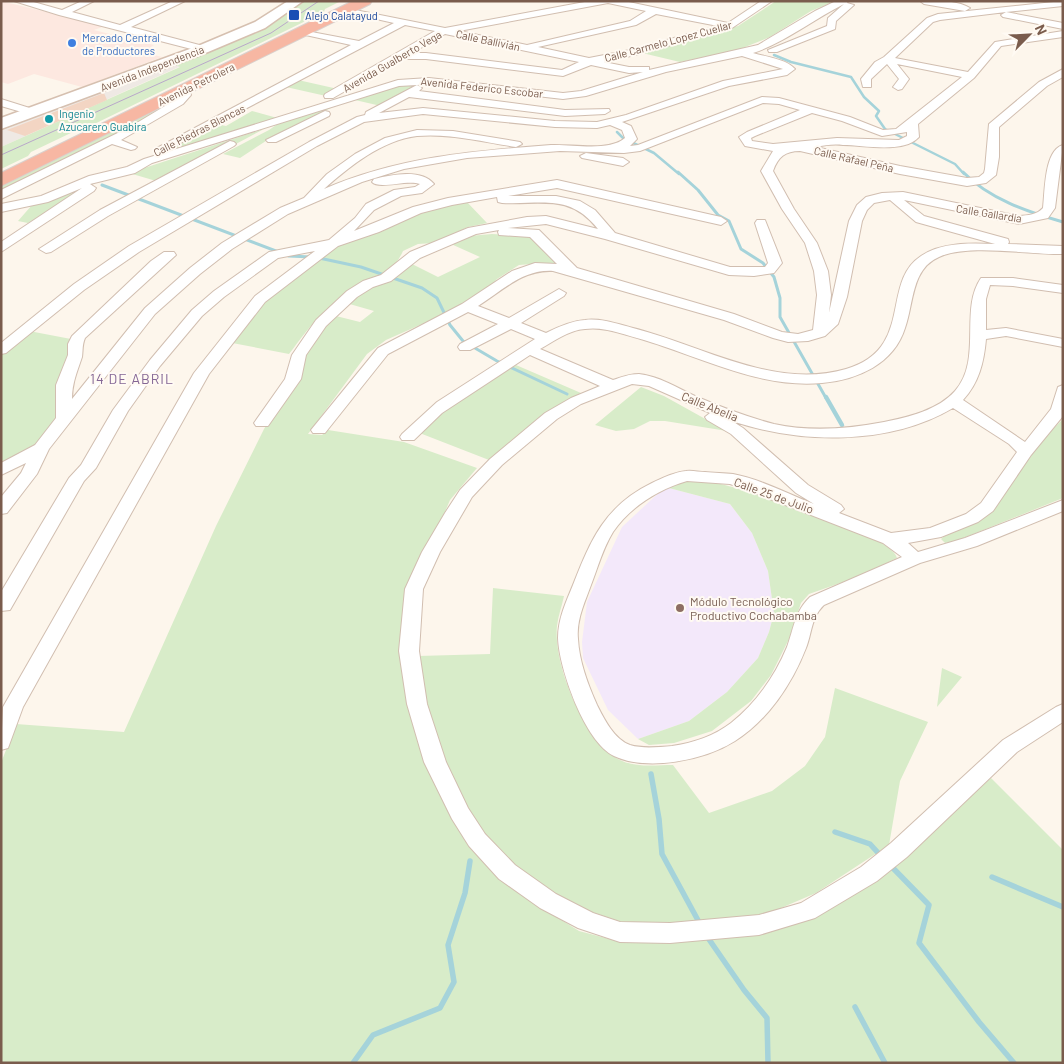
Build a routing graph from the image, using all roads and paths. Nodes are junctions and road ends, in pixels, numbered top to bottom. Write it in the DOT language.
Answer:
graph roads {
  1 [pos="18,1"];
  2 [pos="90,1"];
  3 [pos="181,1"];
  4 [pos="297,1"];
  5 [pos="365,1"];
  6 [pos="608,1"];
  7 [pos="768,1"];
  8 [pos="844,1"];
  9 [pos="852,1"];
  10 [pos="924,1"];
  11 [pos="1063,2"];
  12 [pos="350,6"];
  13 [pos="654,11"];
  14 [pos="988,12"];
  15 [pos="62,13"];
  16 [pos="1063,16"];
  17 [pos="1024,18"];
  18 [pos="403,22"];
  19 [pos="729,26"];
  20 [pos="1063,26"];
  21 [pos="120,28"];
  22 [pos="443,31"];
  23 [pos="304,32"];
  24 [pos="1063,34"];
  25 [pos="360,44"];
  26 [pos="523,48"];
  27 [pos="203,49"];
  28 [pos="747,52"];
  29 [pos="401,56"];
  30 [pos="888,59"];
  31 [pos="591,61"];
  32 [pos="664,68"];
  33 [pos="629,70"];
  34 [pos="1063,72"];
  35 [pos="970,76"];
  36 [pos="429,81"];
  37 [pos="624,81"];
  38 [pos="867,85"];
  39 [pos="898,87"];
  40 [pos="185,90"];
  41 [pos="407,93"];
  42 [pos="360,94"];
  43 [pos="1,102"];
  44 [pos="810,110"];
  45 [pos="605,111"];
  46 [pos="32,112"];
  47 [pos="301,112"];
  48 [pos="279,119"];
  49 [pos="360,119"];
  50 [pos="612,122"];
  51 [pos="912,122"];
  52 [pos="1,124"];
  53 [pos="111,140"];
  54 [pos="272,140"];
  55 [pos="131,147"];
  56 [pos="792,147"];
  57 [pos="518,148"];
  58 [pos="608,148"];
  59 [pos="1063,148"];
  60 [pos="540,149"];
  61 [pos="623,162"];
  62 [pos="1,172"];
  63 [pos="113,173"];
  64 [pos="1,180"];
  65 [pos="343,186"];
  66 [pos="1,195"];
  67 [pos="893,196"];
  68 [pos="452,200"];
  69 [pos="294,206"];
  70 [pos="1,208"];
  71 [pos="721,221"];
  72 [pos="761,223"];
  73 [pos="460,236"];
  74 [pos="610,236"];
  75 [pos="333,243"];
  76 [pos="1,248"];
  77 [pos="46,248"];
  78 [pos="1058,250"];
  79 [pos="169,255"];
  80 [pos="573,272"];
  81 [pos="1063,289"];
  82 [pos="559,293"];
  83 [pos="468,307"];
  84 [pos="508,325"];
  85 [pos="820,333"];
  86 [pos="979,335"];
  87 [pos="547,339"];
  88 [pos="1063,343"];
  89 [pos="465,346"];
  90 [pos="530,349"];
  91 [pos="1,350"];
  92 [pos="612,386"];
  93 [pos="663,387"];
  94 [pos="1063,390"];
  95 [pos="953,401"];
  96 [pos="64,418"];
  97 [pos="262,423"];
  98 [pos="319,430"];
  99 [pos="408,438"];
  100 [pos="41,448"];
  101 [pos="1024,455"];
  102 [pos="1,470"];
  103 [pos="1063,505"];
  104 [pos="1,509"];
  105 [pos="881,535"];
  106 [pos="914,559"];
  107 [pos="3,605"];
  108 [pos="1063,712"];
  109 [pos="1,742"];
  1 -- 15 [label="street"];
  2 -- 15 [label="street"];
  3 -- 21 [label="street"];
  4 -- 27 [label="street, Avenida Independencia"];
  5 -- 12 [label="highway, Avenida Petrolera"];
  6 -- 13 [label="street"];
  6 -- 22 [label="street, Avenida Gualberto Vega"];
  7 -- 19 [label="street, Calle Carmelo Lopez Cuellar"];
  8 -- 28 [label="street, Avenida Federico Escobar"];
  9 -- 28 [label="street"];
  10 -- 14 [label="street"];
  11 -- 14 [label="street"];
  12 -- 18 [label="street, Calle Ballivián"];
  12 -- 23 [label="highway, Avenida Petrolera"];
  12 -- 62 [label="highway, Avenida Petrolera"];
  13 -- 19 [label="street"];
  13 -- 26 [label="street"];
  14 -- 17 [label="street"];
  14 -- 30 [label="street"];
  15 -- 21 [label="street"];
  16 -- 17 [label="street"];
  17 -- 20 [label="street"];
  18 -- 22 [label="street, Calle Ballivián"];
  18 -- 25 [label="street, Calle Piedras Blancas"];
  19 -- 31 [label="street, Calle Carmelo Lopez Cuellar"];
  21 -- 27 [label="street"];
  22 -- 26 [label="street, Calle Ballivián"];
  22 -- 29 [label="street, Avenida Gualberto Vega"];
  23 -- 25 [label="street"];
  23 -- 40 [label="highway, Avenida Petrolera"];
  24 -- 35 [label="street"];
  25 -- 63 [label="street, Calle Piedras Blancas"];
  26 -- 31 [label="street, Calle Ballivián"];
  27 -- 46 [label="street, Avenida Independencia"];
  28 -- 32 [label="street, Avenida Federico Escobar"];
  28 -- 50 [label="street"];
  29 -- 31 [label="street, Calle Carmelo Lopez Cuellar"];
  29 -- 47 [label="street, Avenida Gualberto Vega"];
  30 -- 35 [label="street"];
  30 -- 38 [label="street"];
  30 -- 39 [label="street"];
  31 -- 33 [label="street, Calle Ballivián"];
  32 -- 33 [label="street, Calle Ballivián"];
  32 -- 37 [label="street, Avenida Federico Escobar"];
  33 -- 37 [label="street"];
  34 -- 56 [label="street, Calle Rafael Peña"];
  35 -- 51 [label="street"];
  36 -- 37 [label="street, Avenida Federico Escobar"];
  36 -- 41 [label="street"];
  36 -- 42 [label="street, Avenida Federico Escobar"];
  40 -- 53 [label="street"];
  40 -- 64 [label="highway, Avenida Petrolera"];
  41 -- 45 [label="street"];
  41 -- 49 [label="street"];
  42 -- 47 [label="street, Avenida Federico Escobar"];
  42 -- 54 [label="street"];
  43 -- 46 [label="street"];
  44 -- 51 [label="street"];
  44 -- 56 [label="street"];
  44 -- 58 [label="street"];
  46 -- 52 [label="street, Avenida Independencia"];
  47 -- 48 [label="street, Avenida Federico Escobar"];
  48 -- 63 [label="street, Avenida Federico Escobar"];
  48 -- 77 [label="street"];
  49 -- 50 [label="street"];
  49 -- 91 [label="street"];
  50 -- 58 [label="street"];
  51 -- 56 [label="street"];
  53 -- 55 [label="street"];
  53 -- 66 [label="street"];
  56 -- 85 [label="street"];
  57 -- 60 [label="street"];
  57 -- 65 [label="street"];
  57 -- 69 [label="street"];
  58 -- 60 [label="street"];
  59 -- 67 [label="street, Calle Gallardía"];
  60 -- 61 [label="street"];
  63 -- 70 [label="street, Avenida Federico Escobar"];
  63 -- 76 [label="street, Calle Piedras Blancas"];
  65 -- 69 [label="street"];
  65 -- 75 [label="street"];
  67 -- 78 [label="street"];
  67 -- 85 [label="street"];
  68 -- 71 [label="street"];
  68 -- 74 [label="street"];
  68 -- 75 [label="street"];
  69 -- 96 [label="street"];
  72 -- 74 [label="street"];
  73 -- 74 [label="street"];
  73 -- 80 [label="street"];
  73 -- 97 [label="street"];
  75 -- 107 [label="street"];
  75 -- 109 [label="street"];
  78 -- 87 [label="street"];
  79 -- 96 [label="street"];
  80 -- 83 [label="street"];
  80 -- 85 [label="street"];
  81 -- 86 [label="street, Calle Abelia"];
  82 -- 84 [label="street"];
  83 -- 84 [label="street"];
  83 -- 98 [label="street"];
  84 -- 87 [label="street"];
  84 -- 89 [label="street"];
  86 -- 88 [label="street"];
  86 -- 95 [label="street, Calle Abelia"];
  87 -- 90 [label="street"];
  90 -- 92 [label="street"];
  90 -- 99 [label="street"];
  92 -- 93 [label="street, Calle Abelia"];
  92 -- 108 [label="street, Calle Abelia"];
  93 -- 95 [label="street, Calle Abelia"];
  93 -- 105 [label="street"];
  94 -- 101 [label="street, Calle 25 de Julio"];
  95 -- 101 [label="street"];
  96 -- 100 [label="street"];
  100 -- 102 [label="street"];
  100 -- 104 [label="street"];
  101 -- 105 [label="street, Calle 25 de Julio"];
  103 -- 106 [label="street, Calle 25 de Julio"];
  105 -- 106 [label="street, Calle 25 de Julio"];
  105 -- 106 [label="street, Calle 25 de Julio"];
}
